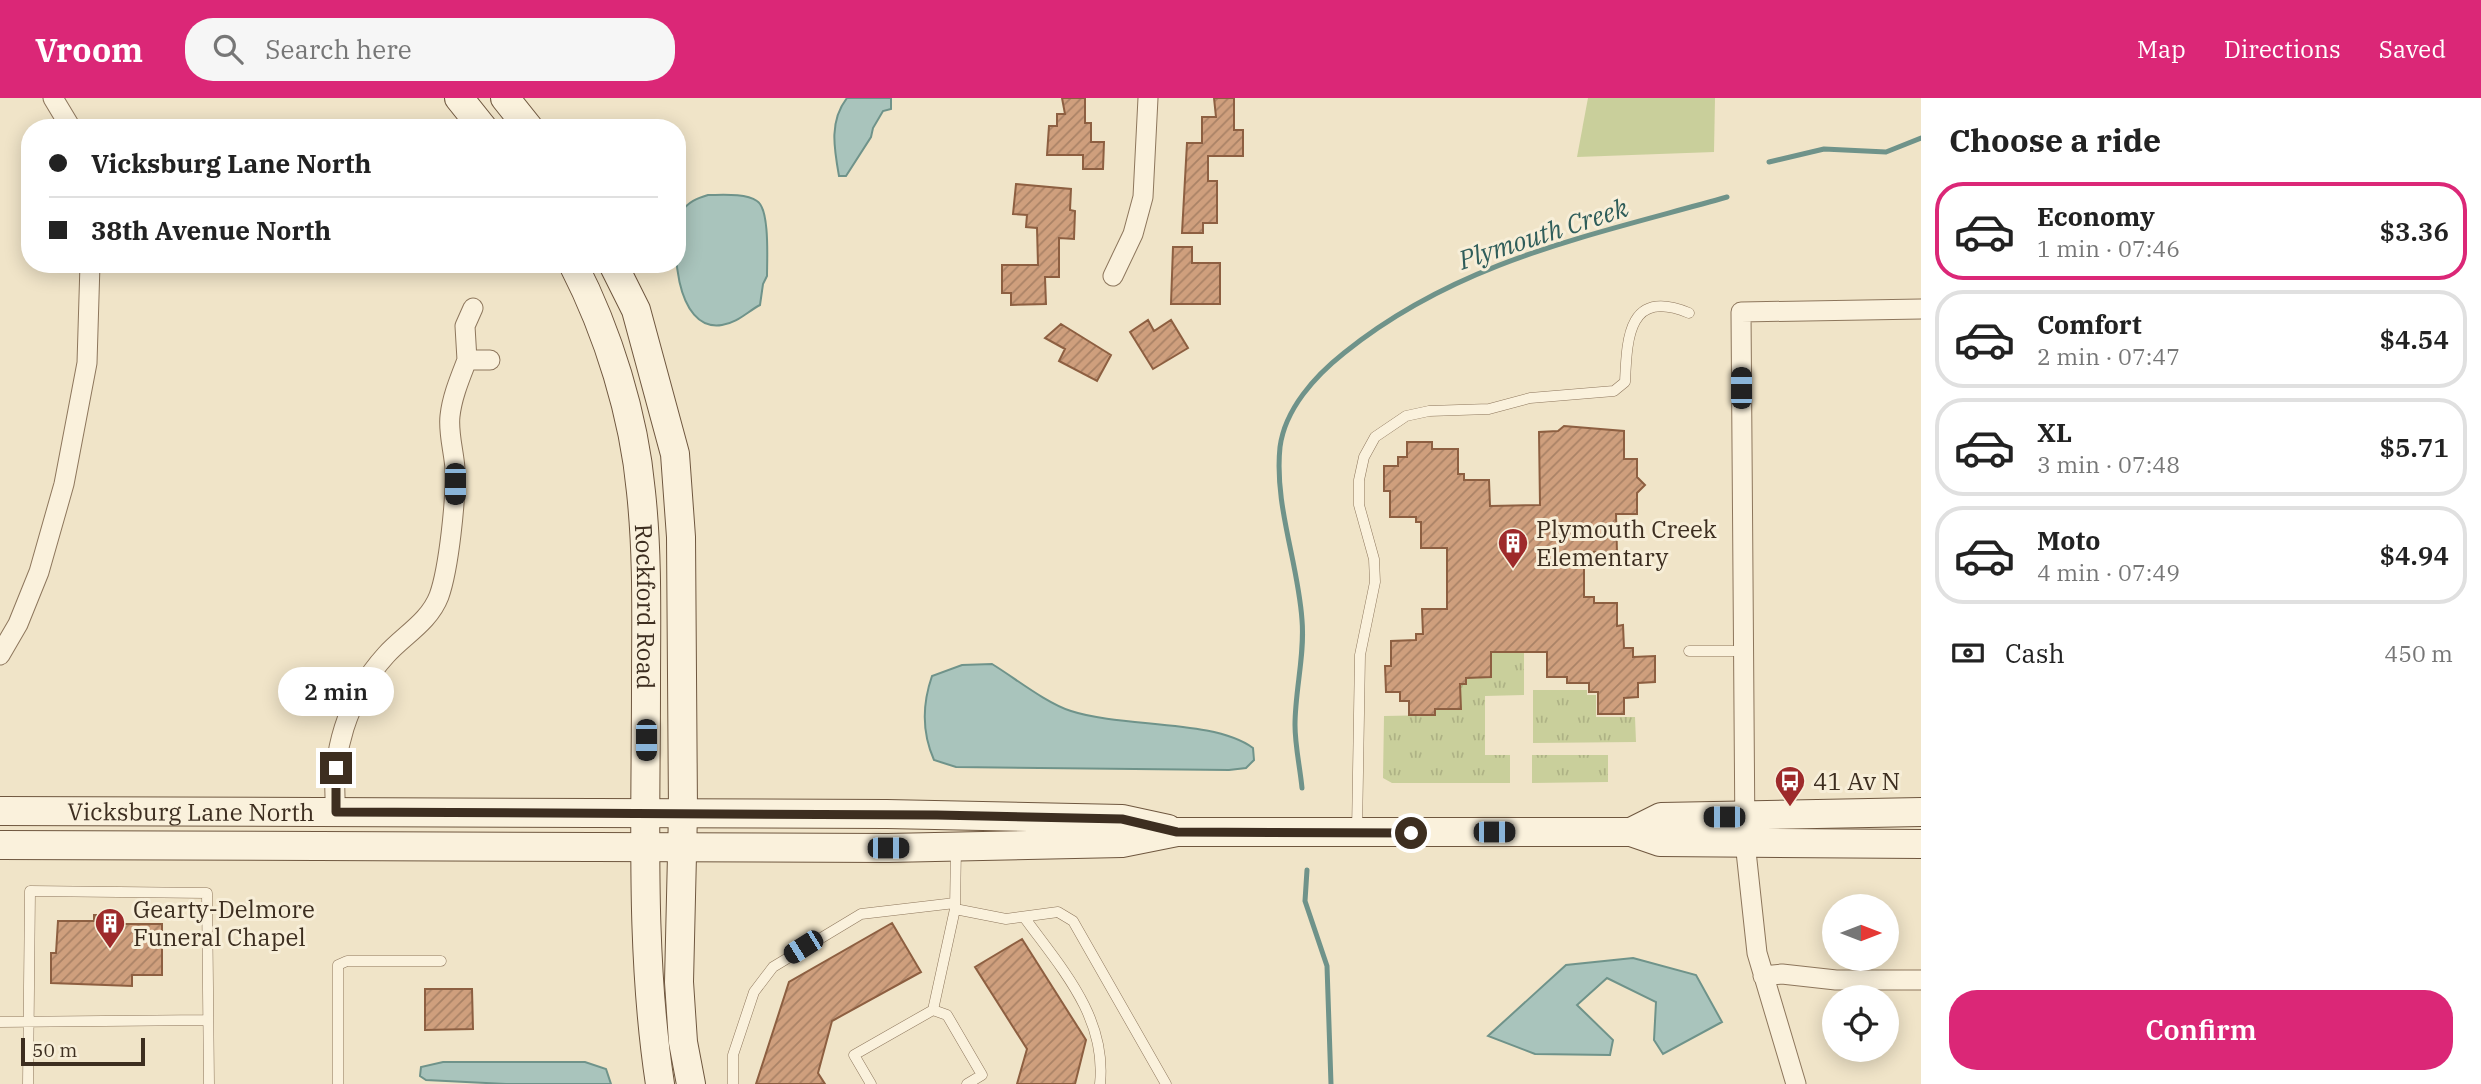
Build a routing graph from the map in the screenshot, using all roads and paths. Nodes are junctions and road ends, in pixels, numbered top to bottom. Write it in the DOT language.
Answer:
graph roads {
  1 [pos="53,98"];
  2 [pos="459,98"];
  3 [pos="505,98"];
  4 [pos="1148,98"];
  5 [pos="66,119"];
  6 [pos="476,119"];
  7 [pos="522,119"];
  8 [pos="90,273"];
  9 [pos="577,273"];
  10 [pos="618,273"];
  11 [pos="1113,276"];
  12 [pos="473,308"];
  13 [pos="1921,309"];
  14 [pos="1689,313"];
  15 [pos="467,360"];
  16 [pos="490,360"];
  17 [pos="1689,651"];
  18 [pos="1742,651"];
  19 [pos="0,655"];
  20 [pos="0,811"];
  21 [pos="336,812"];
  22 [pos="683,812"];
  23 [pos="1921,812"];
  24 [pos="647,813"];
  25 [pos="1744,830"];
  26 [pos="1177,832"];
  27 [pos="1357,833"];
  28 [pos="0,845"];
  29 [pos="1921,845"];
  30 [pos="647,847"];
  31 [pos="682,847"];
  32 [pos="956,847"];
  33 [pos="954,906"];
  34 [pos="1024,917"];
  35 [pos="441,961"];
  36 [pos="1763,976"];
  37 [pos="1921,980"];
  38 [pos="933,1010"];
  39 [pos="207,1020"];
  40 [pos="0,1021"];
  41 [pos="29,1021"];
  42 [pos="28,1084"];
  43 [pos="209,1084"];
  44 [pos="338,1084"];
  45 [pos="660,1084"];
  46 [pos="691,1084"];
  47 [pos="733,1084"];
  48 [pos="871,1084"];
  49 [pos="967,1084"];
  50 [pos="1100,1084"];
  51 [pos="1166,1084"];
  52 [pos="1796,1084"];
  1 -- 5 [label="street"];
  2 -- 6 [label="main road"];
  3 -- 7 [label="main road"];
  4 -- 11 [label="street"];
  8 -- 19 [label="street"];
  9 -- 24 [label="main road, Rockford Road"];
  10 -- 22 [label="main road, Rockford Road"];
  12 -- 15 [label="street"];
  13 -- 18 [label="street"];
  14 -- 27 [label="lane"];
  15 -- 16 [label="street"];
  15 -- 21 [label="street"];
  17 -- 18 [label="lane"];
  18 -- 25 [label="street"];
  20 -- 21 [label="main road, Vicksburg Lane North"];
  21 -- 24 [label="main road, Vicksburg Lane North"];
  22 -- 24 [label="main road, Vicksburg Lane North"];
  22 -- 26 [label="main road, Vicksburg Lane North"];
  22 -- 31 [label="main road, Rockford Road"];
  23 -- 25 [label="main road, Vicksburg Lane North"];
  24 -- 30 [label="main road, Rockford Road"];
  25 -- 27 [label="main road, Vicksburg Lane North"];
  25 -- 29 [label="main road, Vicksburg Lane North"];
  25 -- 36 [label="street"];
  26 -- 27 [label="main road, Vicksburg Lane North"];
  26 -- 32 [label="main road, Vicksburg Lane North"];
  28 -- 30 [label="main road, Vicksburg Lane North"];
  30 -- 31 [label="main road, Vicksburg Lane North"];
  30 -- 45 [label="main road, Rockford Road"];
  31 -- 32 [label="main road, Vicksburg Lane North"];
  31 -- 46 [label="main road, Rockford Road"];
  32 -- 33 [label="lane"];
  33 -- 34 [label="lane"];
  33 -- 38 [label="lane"];
  33 -- 47 [label="lane"];
  34 -- 50 [label="lane"];
  34 -- 51 [label="lane"];
  35 -- 44 [label="lane"];
  36 -- 37 [label="street"];
  36 -- 52 [label="street"];
  38 -- 48 [label="lane"];
  38 -- 49 [label="lane"];
  39 -- 41 [label="lane"];
  39 -- 41 [label="lane"];
  39 -- 43 [label="lane"];
  40 -- 41 [label="lane"];
  41 -- 42 [label="lane"];
}
